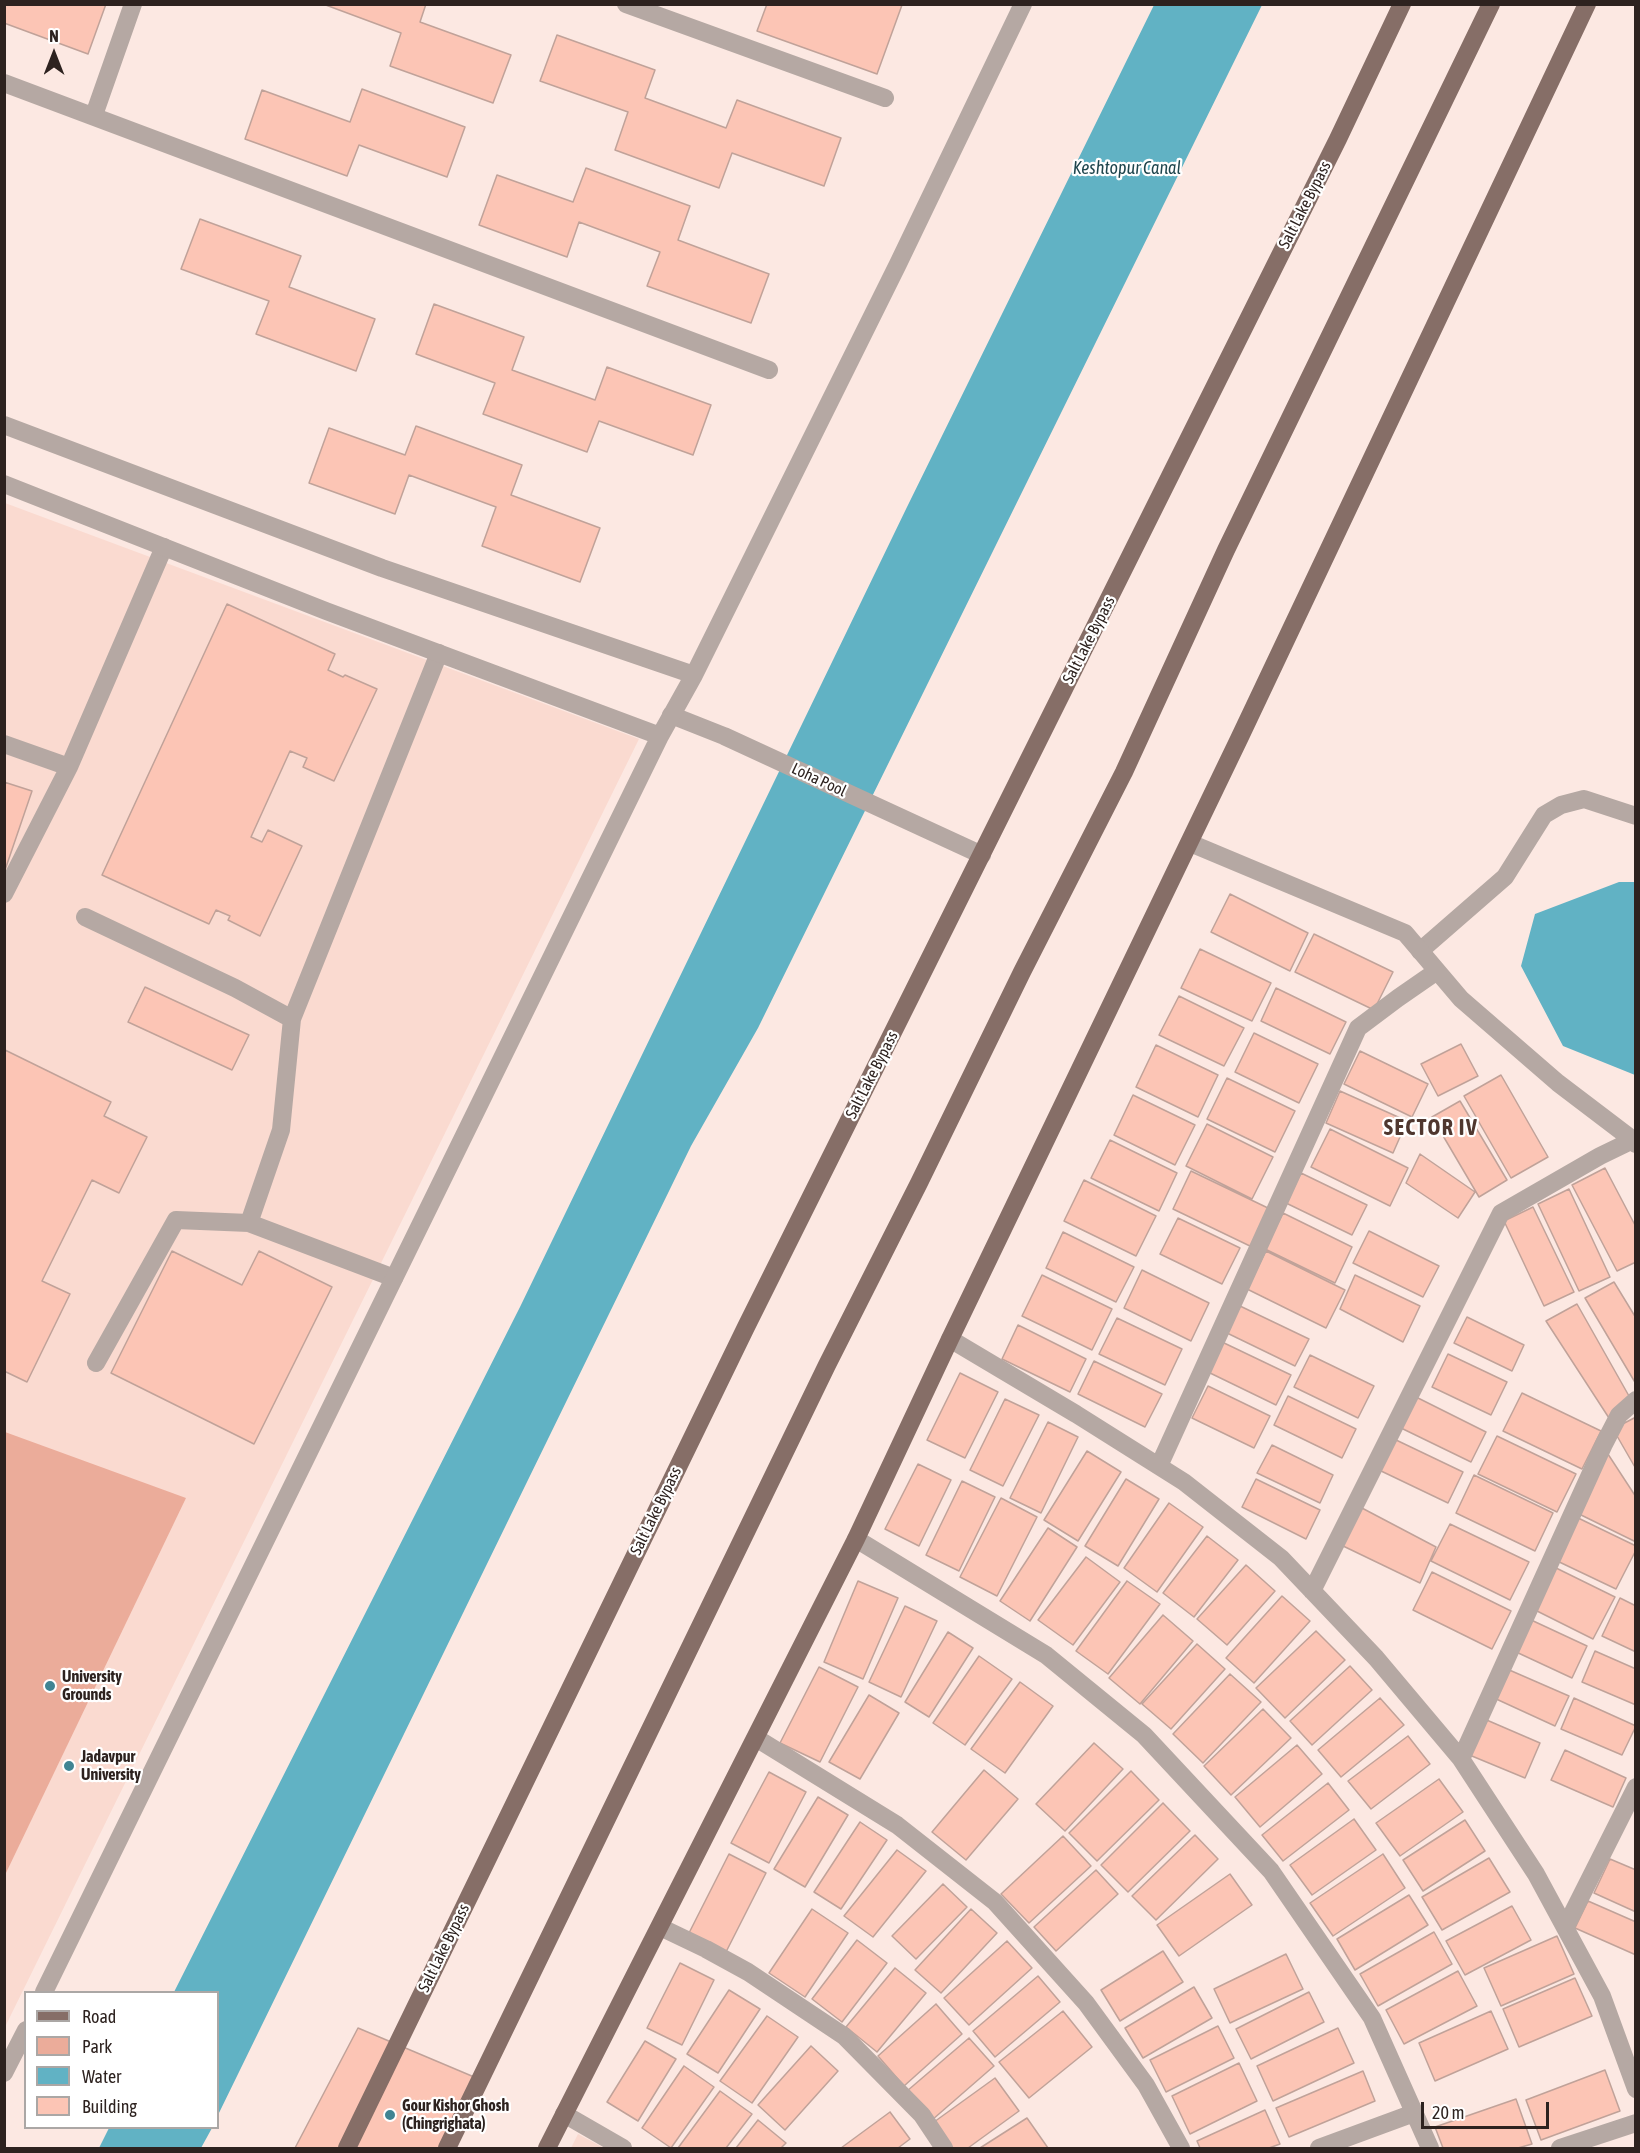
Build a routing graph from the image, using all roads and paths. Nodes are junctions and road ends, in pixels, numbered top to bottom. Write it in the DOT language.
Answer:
graph roads {
  1 [pos="133,4"];
  2 [pos="626,4"];
  3 [pos="1023,4"];
  4 [pos="1402,4"];
  5 [pos="1491,4"];
  6 [pos="1587,4"];
  7 [pos="4,83"];
  8 [pos="885,98"];
  9 [pos="94,115"];
  10 [pos="769,370"];
  11 [pos="4,424"];
  12 [pos="4,484"];
  13 [pos="164,547"];
  14 [pos="439,653"];
  15 [pos="694,675"];
  16 [pos="671,715"];
  17 [pos="660,736"];
  18 [pos="4,744"];
  19 [pos="69,767"];
  20 [pos="1635,816"];
  21 [pos="1190,843"];
  22 [pos="982,855"];
  23 [pos="4,894"];
  24 [pos="85,917"];
  25 [pos="1420,951"];
  26 [pos="1437,971"];
  27 [pos="292,1019"];
  28 [pos="1634,1142"];
  29 [pos="249,1223"];
  30 [pos="394,1278"];
  31 [pos="950,1340"];
  32 [pos="96,1363"];
  33 [pos="1635,1400"];
  34 [pos="1159,1466"];
  35 [pos="856,1539"];
  36 [pos="1312,1591"];
  37 [pos="756,1738"];
  38 [pos="1461,1759"];
  39 [pos="1635,1787"];
  40 [pos="660,1927"];
  41 [pos="1565,1928"];
  42 [pos="44,1991"];
  43 [pos="24,2034"];
  44 [pos="4,2073"];
  45 [pos="1635,2089"];
  46 [pos="1414,2113"];
  47 [pos="564,2114"];
  48 [pos="1635,2123"];
  49 [pos="347,2148"];
  50 [pos="447,2148"];
  51 [pos="547,2148"];
  52 [pos="623,2148"];
  53 [pos="944,2148"];
  54 [pos="1181,2148"];
  55 [pos="1319,2148"];
  56 [pos="1430,2148"];
  57 [pos="1560,2148"];
  1 -- 9 [label="street"];
  2 -- 8 [label="street"];
  3 -- 15 [label="street"];
  4 -- 22 [label="main road, Salt Lake Bypass"];
  5 -- 50 [label="main road"];
  6 -- 21 [label="main road"];
  7 -- 9 [label="street"];
  9 -- 10 [label="street"];
  11 -- 15 [label="street"];
  12 -- 13 [label="street"];
  13 -- 14 [label="street"];
  13 -- 19 [label="street"];
  14 -- 17 [label="street"];
  14 -- 27 [label="street"];
  15 -- 16 [label="street"];
  16 -- 17 [label="street"];
  16 -- 22 [label="street, Loha Pool"];
  17 -- 30 [label="street"];
  18 -- 19 [label="street"];
  19 -- 23 [label="street"];
  20 -- 25 [label="street"];
  21 -- 25 [label="street"];
  21 -- 31 [label="main road"];
  22 -- 49 [label="main road, Salt Lake Bypass"];
  24 -- 27 [label="street"];
  25 -- 26 [label="street"];
  26 -- 28 [label="street"];
  26 -- 34 [label="street"];
  27 -- 29 [label="street"];
  28 -- 36 [label="street"];
  29 -- 30 [label="street"];
  29 -- 32 [label="street"];
  30 -- 42 [label="street"];
  31 -- 34 [label="street"];
  31 -- 35 [label="main road"];
  33 -- 38 [label="street"];
  34 -- 36 [label="street"];
  35 -- 37 [label="main road"];
  35 -- 46 [label="street"];
  36 -- 38 [label="street"];
  37 -- 40 [label="main road"];
  37 -- 54 [label="street"];
  38 -- 41 [label="street"];
  39 -- 41 [label="street"];
  40 -- 47 [label="main road"];
  40 -- 53 [label="street"];
  41 -- 45 [label="street"];
  43 -- 44 [label="street"];
  46 -- 55 [label="street"];
  46 -- 56 [label="street"];
  47 -- 51 [label="main road"];
  47 -- 52 [label="street"];
  48 -- 57 [label="street"];
}
